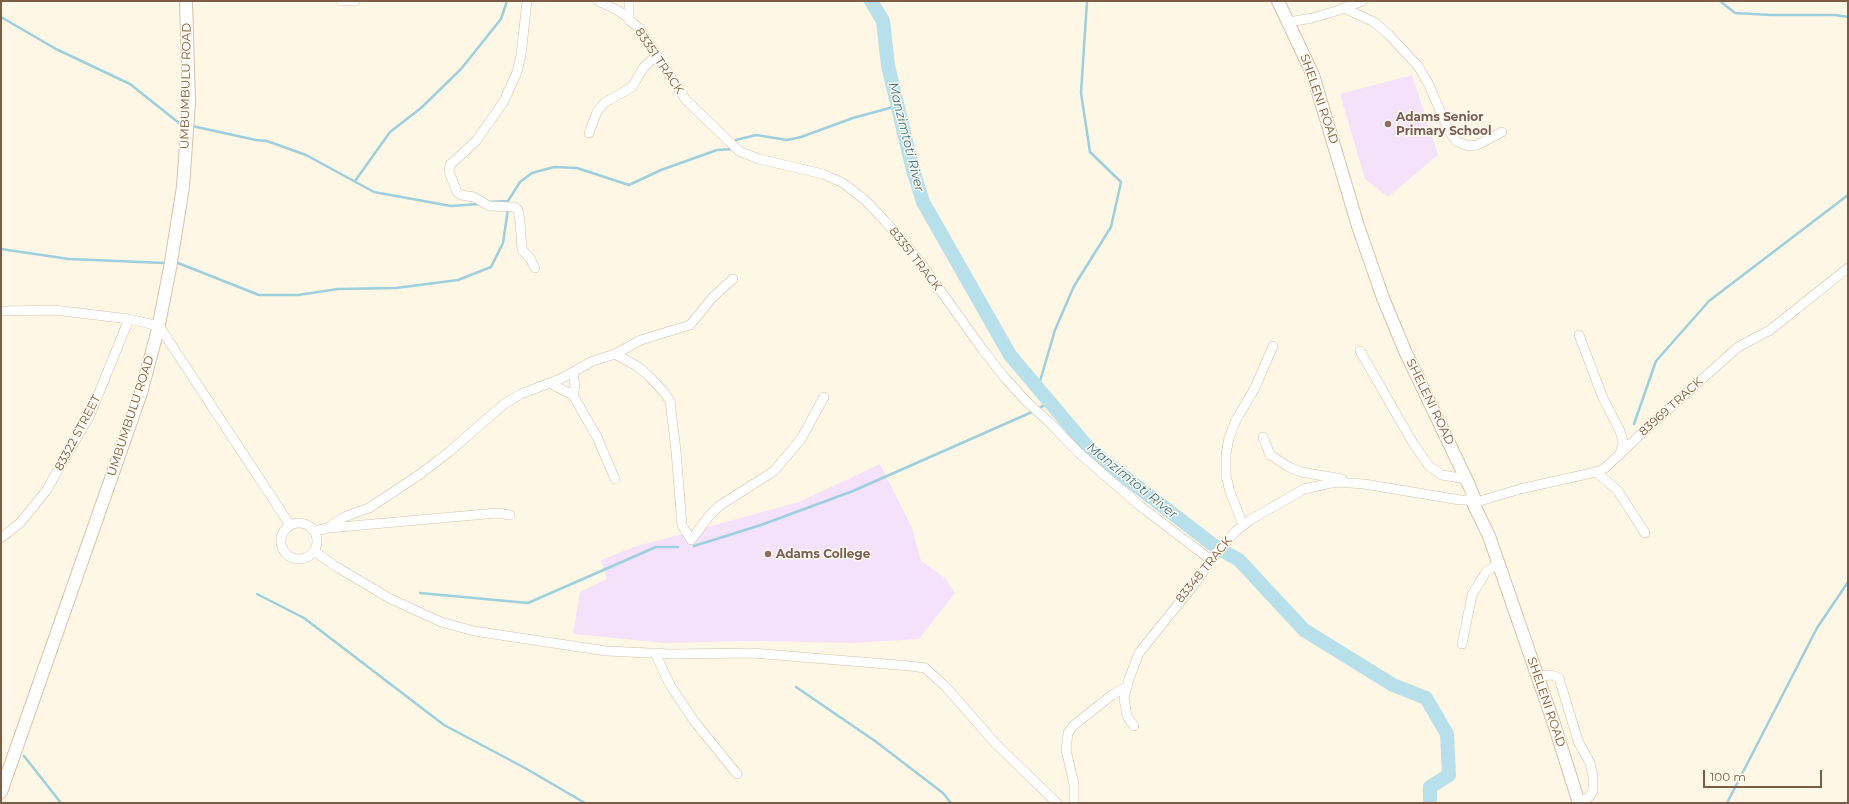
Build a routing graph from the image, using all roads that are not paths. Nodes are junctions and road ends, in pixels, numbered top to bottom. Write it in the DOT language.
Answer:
graph roads {
  1 [pos="186,1"];
  2 [pos="341,1"];
  3 [pos="355,1"];
  4 [pos="527,1"];
  5 [pos="598,1"];
  6 [pos="629,1"];
  7 [pos="1278,1"];
  8 [pos="1362,1"];
  9 [pos="1344,8"];
  10 [pos="629,20"];
  11 [pos="1289,22"];
  12 [pos="657,55"];
  13 [pos="1502,132"];
  14 [pos="589,133"];
  15 [pos="535,268"];
  16 [pos="1848,268"];
  17 [pos="733,279"];
  18 [pos="1,311"];
  19 [pos="129,319"];
  20 [pos="158,326"];
  21 [pos="1579,335"];
  22 [pos="1273,346"];
  23 [pos="1360,351"];
  24 [pos="616,354"];
  25 [pos="573,372"];
  26 [pos="548,383"];
  27 [pos="573,395"];
  28 [pos="824,397"];
  29 [pos="1263,437"];
  30 [pos="1620,454"];
  31 [pos="1596,472"];
  32 [pos="616,479"];
  33 [pos="1466,479"];
  34 [pos="1350,482"];
  35 [pos="1474,501"];
  36 [pos="510,515"];
  37 [pos="290,525"];
  38 [pos="1243,526"];
  39 [pos="328,528"];
  40 [pos="314,531"];
  41 [pos="1645,533"];
  42 [pos="1,538"];
  43 [pos="314,551"];
  44 [pos="1213,556"];
  45 [pos="1499,563"];
  46 [pos="1462,644"];
  47 [pos="654,654"];
  48 [pos="1538,676"];
  49 [pos="1126,686"];
  50 [pos="1134,726"];
  51 [pos="737,774"];
  52 [pos="1,792"];
  53 [pos="1058,803"];
  54 [pos="1074,803"];
  55 [pos="1579,803"];
  1 -- 20 [label="street, UMBUMBULU ROAD"];
  2 -- 3 [label="street"];
  4 -- 15 [label="street"];
  5 -- 10 [label="street, 83351 TRACK"];
  6 -- 10 [label="street"];
  7 -- 11 [label="street, SHELENI ROAD"];
  8 -- 9 [label="street"];
  9 -- 11 [label="street"];
  9 -- 13 [label="street"];
  10 -- 12 [label="street, 83351 TRACK"];
  11 -- 33 [label="street, SHELENI ROAD"];
  12 -- 14 [label="street"];
  12 -- 44 [label="street, 83351 TRACK"];
  16 -- 30 [label="street, 83969 TRACK"];
  17 -- 24 [label="street"];
  18 -- 19 [label="street"];
  19 -- 20 [label="street"];
  19 -- 42 [label="street, 83322 STREET"];
  20 -- 37 [label="street"];
  20 -- 52 [label="street, UMBUMBULU ROAD"];
  21 -- 30 [label="street"];
  22 -- 38 [label="street"];
  23 -- 33 [label="street"];
  24 -- 25 [label="street"];
  24 -- 28 [label="street"];
  25 -- 26 [label="street"];
  25 -- 27 [label="street"];
  26 -- 27 [label="street"];
  26 -- 39 [label="street"];
  27 -- 32 [label="street"];
  29 -- 34 [label="street"];
  30 -- 31 [label="street, 83969 TRACK"];
  31 -- 35 [label="street, 83969 TRACK"];
  31 -- 41 [label="street"];
  33 -- 35 [label="street, SHELENI ROAD"];
  34 -- 35 [label="street, 83348 TRACK"];
  34 -- 38 [label="street, 83348 TRACK"];
  35 -- 45 [label="street, SHELENI ROAD"];
  36 -- 39 [label="street"];
  37 -- 40 [label="street"];
  37 -- 43 [label="street"];
  38 -- 44 [label="street, 83348 TRACK"];
  39 -- 40 [label="street"];
  40 -- 43 [label="street"];
  43 -- 47 [label="street"];
  44 -- 49 [label="street, 83348 TRACK"];
  45 -- 46 [label="street"];
  45 -- 48 [label="street, SHELENI ROAD"];
  47 -- 51 [label="street"];
  47 -- 53 [label="street"];
  48 -- 55 [label="street, SHELENI ROAD"];
  48 -- 55 [label="street"];
  49 -- 50 [label="street, 83348 TRACK"];
  49 -- 54 [label="street"];
}
